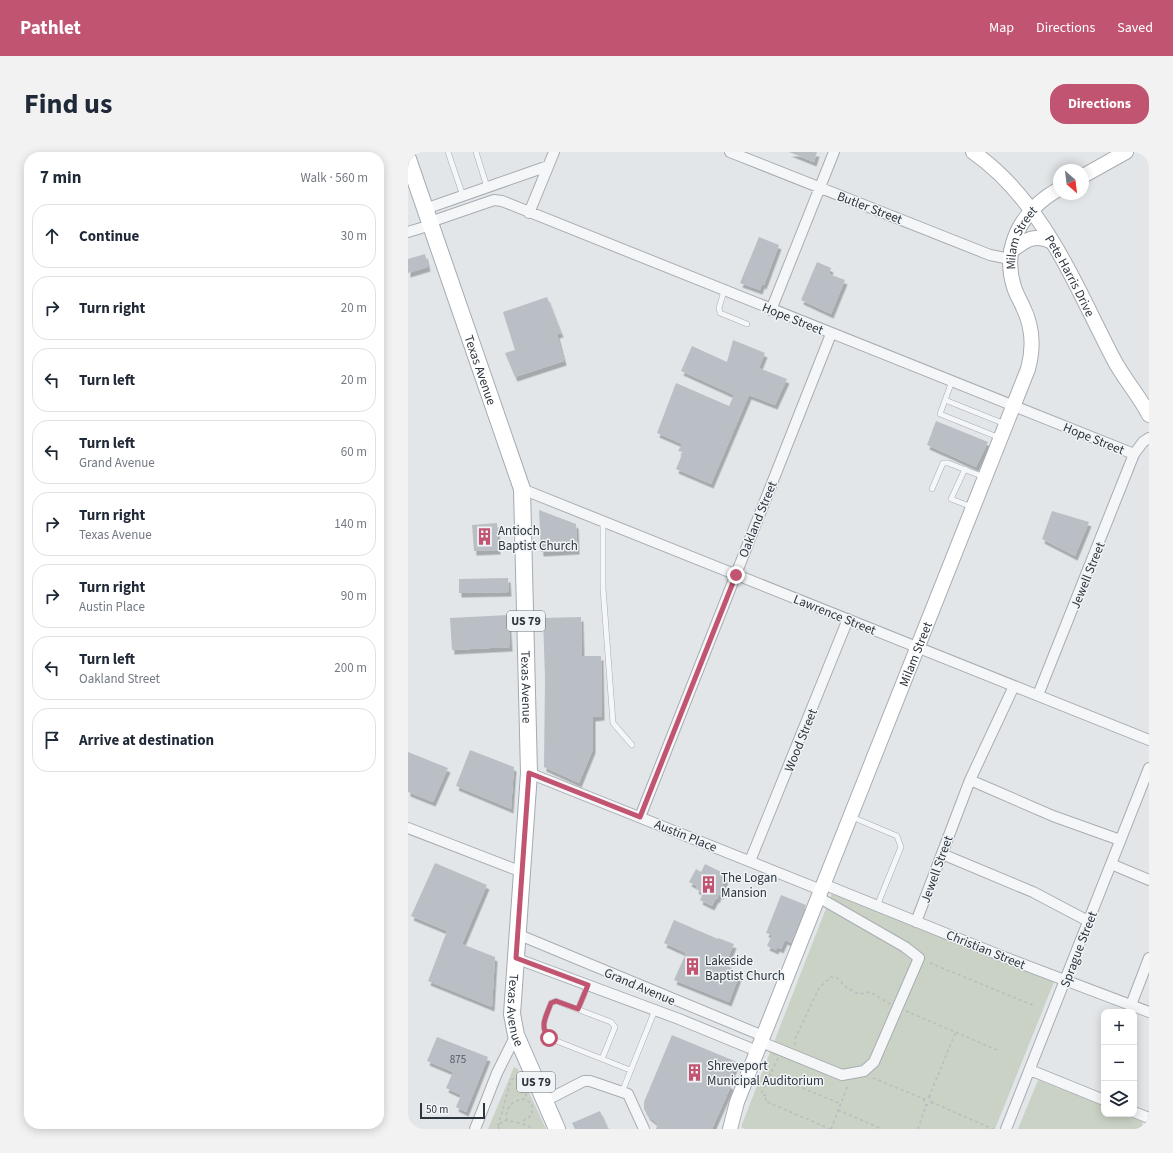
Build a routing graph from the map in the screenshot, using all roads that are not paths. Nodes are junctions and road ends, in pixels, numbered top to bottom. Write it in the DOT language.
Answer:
graph roads {
  1 [pos="448,152"];
  2 [pos="476,152"];
  3 [pos="554,152"];
  4 [pos="730,152"];
  5 [pos="834,152"];
  6 [pos="973,152"];
  7 [pos="1126,152"];
  8 [pos="408,159"];
  9 [pos="548,166"];
  10 [pos="1089,173"];
  11 [pos="487,187"];
  12 [pos="820,188"];
  13 [pos="1053,192"];
  14 [pos="463,196"];
  15 [pos="1031,209"];
  16 [pos="529,213"];
  17 [pos="428,218"];
  18 [pos="408,232"];
  19 [pos="1052,242"];
  20 [pos="1010,255"];
  21 [pos="724,291"];
  22 [pos="771,310"];
  23 [pos="747,324"];
  24 [pos="831,334"];
  25 [pos="952,381"];
  26 [pos="945,400"];
  27 [pos="1013,406"];
  28 [pos="1149,415"];
  29 [pos="1006,424"];
  30 [pos="1001,438"];
  31 [pos="1149,438"];
  32 [pos="1134,454"];
  33 [pos="965,469"];
  34 [pos="985,477"];
  35 [pos="522,488"];
  36 [pos="932,489"];
  37 [pos="973,508"];
  38 [pos="603,521"];
  39 [pos="736,575"];
  40 [pos="848,619"];
  41 [pos="917,647"];
  42 [pos="1014,686"];
  43 [pos="1038,695"];
  44 [pos="1149,740"];
  45 [pos="632,745"];
  46 [pos="1149,768"];
  47 [pos="529,773"];
  48 [pos="970,780"];
  49 [pos="850,816"];
  50 [pos="640,817"];
  51 [pos="408,828"];
  52 [pos="1120,840"];
  53 [pos="942,854"];
  54 [pos="750,861"];
  55 [pos="1111,864"];
  56 [pos="522,872"];
  57 [pos="1149,880"];
  58 [pos="821,890"];
  59 [pos="876,906"];
  60 [pos="1088,921"];
  61 [pos="916,922"];
  62 [pos="517,934"];
  63 [pos="516,958"];
  64 [pos="1149,958"];
  65 [pos="1066,980"];
  66 [pos="588,985"];
  67 [pos="1131,1005"];
  68 [pos="578,1009"];
  69 [pos="655,1010"];
  70 [pos="1149,1012"];
  71 [pos="516,1035"];
  72 [pos="760,1043"];
  73 [pos="602,1059"];
  74 [pos="630,1070"];
  75 [pos="1030,1070"];
  76 [pos="622,1092"];
  77 [pos="1101,1099"];
  78 [pos="545,1101"];
  79 [pos="1137,1113"];
  80 [pos="1149,1118"];
  81 [pos="475,1129"];
  82 [pos="557,1129"];
  83 [pos="644,1129"];
  84 [pos="730,1129"];
  85 [pos="1006,1129"];
  1 -- 14 [label="lane"];
  2 -- 11 [label="lane"];
  3 -- 9 [label="street"];
  4 -- 12 [label="street, Butler Street"];
  5 -- 12 [label="street"];
  6 -- 15 [label="street, Pete Harris Drive"];
  7 -- 10 [label="street"];
  8 -- 17 [label="main road, Texas Avenue / US 79"];
  9 -- 11 [label="street"];
  9 -- 16 [label="street"];
  11 -- 14 [label="street"];
  12 -- 20 [label="street, Butler Street"];
  12 -- 22 [label="street"];
  13 -- 15 [label="street, Milam Street"];
  14 -- 17 [label="street"];
  15 -- 19 [label="street, Pete Harris Drive"];
  15 -- 20 [label="street, Milam Street"];
  16 -- 17 [label="street, Hope Street"];
  16 -- 21 [label="street, Hope Street"];
  17 -- 18 [label="street"];
  17 -- 35 [label="main road, Texas Avenue / US 79"];
  19 -- 20 [label="street"];
  19 -- 28 [label="street, Pete Harris Drive"];
  20 -- 27 [label="street, Milam Street"];
  21 -- 22 [label="street, Hope Street"];
  21 -- 23 [label="lane"];
  22 -- 24 [label="street, Hope Street"];
  24 -- 25 [label="street, Hope Street"];
  24 -- 39 [label="street, Oakland Street"];
  25 -- 26 [label="lane"];
  25 -- 27 [label="street, Hope Street"];
  26 -- 29 [label="lane"];
  26 -- 30 [label="lane"];
  27 -- 29 [label="street, Milam Street"];
  27 -- 32 [label="street, Hope Street"];
  29 -- 30 [label="street, Milam Street"];
  30 -- 34 [label="street, Milam Street"];
  31 -- 32 [label="street, Hope Street"];
  32 -- 43 [label="street, Jewell Street"];
  33 -- 34 [label="lane"];
  33 -- 36 [label="lane"];
  33 -- 37 [label="lane"];
  34 -- 37 [label="street, Milam Street"];
  35 -- 38 [label="street, Lawrence Street"];
  35 -- 47 [label="main road, Texas Avenue / US 79"];
  37 -- 41 [label="street, Milam Street"];
  38 -- 39 [label="street, Lawrence Street"];
  38 -- 45 [label="lane"];
  39 -- 40 [label="street, Lawrence Street"];
  39 -- 50 [label="street, Oakland Street"];
  40 -- 41 [label="street, Lawrence Street"];
  40 -- 54 [label="street, Wood Street"];
  41 -- 42 [label="street, Lawrence Street"];
  41 -- 49 [label="street, Milam Street"];
  42 -- 43 [label="street, Lawrence Street"];
  42 -- 48 [label="street, Jewell Street"];
  43 -- 44 [label="street, Lawrence Street"];
  46 -- 52 [label="street, Sprague Street"];
  47 -- 50 [label="street, Austin Place"];
  47 -- 56 [label="main road, Texas Avenue / US 79"];
  48 -- 52 [label="street"];
  48 -- 53 [label="street, Jewell Street"];
  49 -- 58 [label="street, Milam Street"];
  49 -- 59 [label="lane"];
  50 -- 54 [label="street, Austin Place"];
  51 -- 56 [label="street"];
  52 -- 55 [label="street, Sprague Street"];
  53 -- 60 [label="street"];
  53 -- 61 [label="street, Jewell Street"];
  54 -- 58 [label="street, Austin Place"];
  55 -- 57 [label="street"];
  55 -- 60 [label="street, Sprague Street"];
  56 -- 62 [label="main road, Texas Avenue / US 79"];
  58 -- 59 [label="street, Christian Street"];
  58 -- 72 [label="street, Milam Street"];
  58 -- 72 [label="street"];
  59 -- 61 [label="street, Christian Street"];
  60 -- 65 [label="street, Sprague Street"];
  61 -- 65 [label="street, Christian Street"];
  62 -- 63 [label="main road, Texas Avenue / US 79"];
  62 -- 72 [label="street, Grand Avenue"];
  63 -- 66 [label="street, Grand Avenue"];
  63 -- 71 [label="main road, Texas Avenue / US 79"];
  64 -- 67 [label="street"];
  65 -- 67 [label="street, Christian Street"];
  65 -- 75 [label="street, Sprague Street"];
  66 -- 68 [label="lane"];
  66 -- 69 [label="street, Grand Avenue"];
  67 -- 70 [label="street, Christian Street"];
  68 -- 73 [label="lane"];
  68 -- 73 [label="lane"];
  69 -- 72 [label="street, Grand Avenue"];
  69 -- 74 [label="lane"];
  71 -- 78 [label="main road, Texas Avenue / US 79"];
  71 -- 81 [label="street"];
  72 -- 84 [label="street, Milam Street"];
  73 -- 74 [label="lane"];
  74 -- 76 [label="lane"];
  75 -- 77 [label="street"];
  75 -- 85 [label="street, Sprague Street"];
  76 -- 78 [label="street"];
  76 -- 83 [label="street"];
  78 -- 82 [label="main road, Texas Avenue / US 79"];
  79 -- 80 [label="street"];
}
